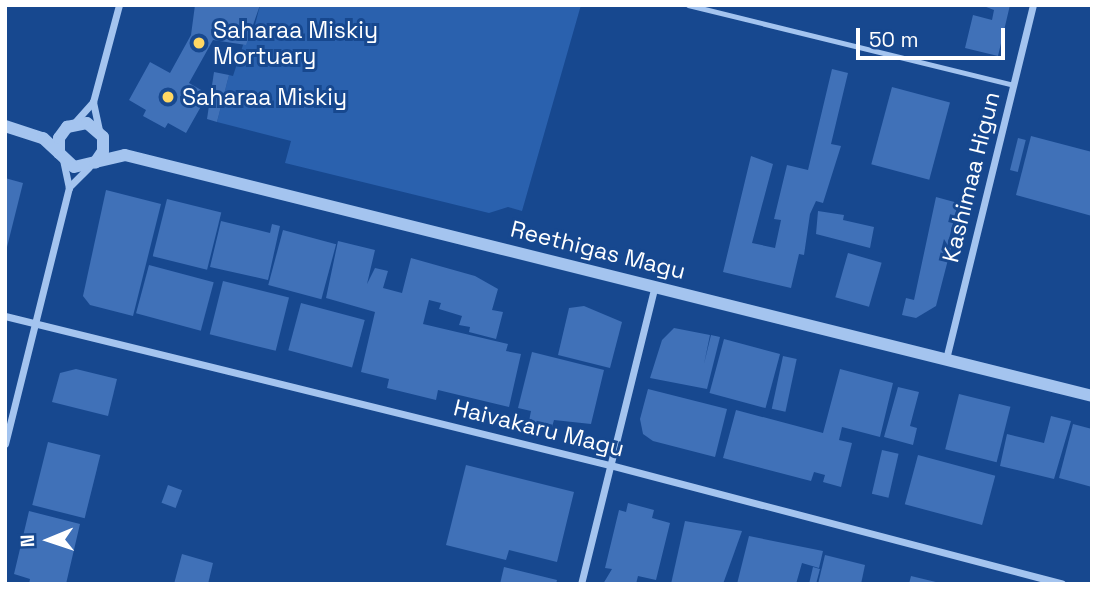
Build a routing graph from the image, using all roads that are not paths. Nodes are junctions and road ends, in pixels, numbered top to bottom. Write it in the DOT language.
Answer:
graph roads {
  1 [pos="119,5"];
  2 [pos="688,5"];
  3 [pos="1033,5"];
  4 [pos="1013,85"];
  5 [pos="93,102"];
  6 [pos="70,125"];
  7 [pos="5,126"];
  8 [pos="99,131"];
  9 [pos="33,133"];
  10 [pos="61,156"];
  11 [pos="92,165"];
  12 [pos="69,188"];
  13 [pos="655,285"];
  14 [pos="5,316"];
  15 [pos="35,323"];
  16 [pos="946,359"];
  17 [pos="1092,396"];
  18 [pos="5,444"];
  19 [pos="610,465"];
  20 [pos="581,584"];
  21 [pos="1062,584"];
  1 -- 5 [label="street"];
  2 -- 4 [label="lane"];
  3 -- 4 [label="street, Kashimaa Higun"];
  4 -- 16 [label="street, Kashimaa Higun"];
  5 -- 6 [label="street"];
  5 -- 8 [label="street"];
  6 -- 8 [label="street"];
  6 -- 9 [label="street"];
  6 -- 10 [label="street"];
  7 -- 9 [label="street"];
  8 -- 11 [label="street"];
  9 -- 10 [label="street"];
  10 -- 11 [label="street"];
  10 -- 12 [label="street"];
  11 -- 12 [label="street"];
  11 -- 13 [label="street, Reethigas Magu"];
  12 -- 15 [label="street"];
  13 -- 16 [label="street, Reethigas Magu"];
  13 -- 19 [label="street"];
  14 -- 15 [label="street, Haivakaru Magu"];
  15 -- 18 [label="street"];
  15 -- 19 [label="street, Haivakaru Magu"];
  16 -- 17 [label="street, Reethigas Magu"];
  19 -- 20 [label="street"];
  19 -- 21 [label="street, Haivakaru Magu"];
}
